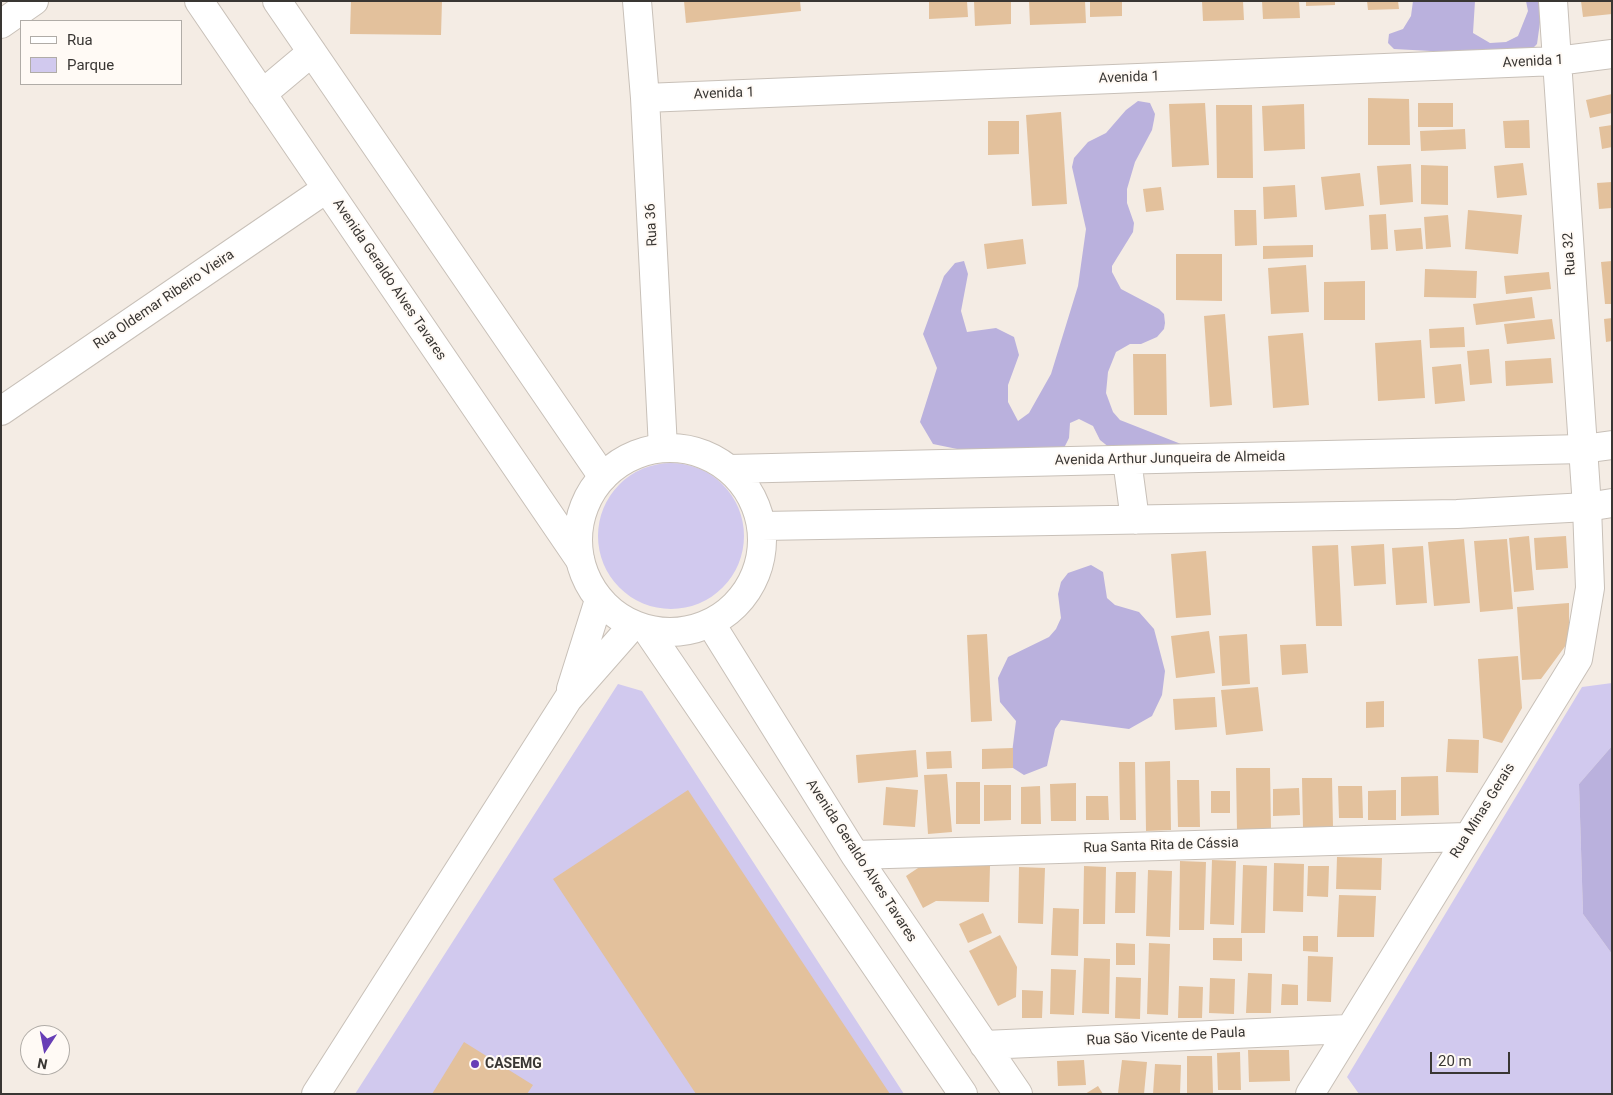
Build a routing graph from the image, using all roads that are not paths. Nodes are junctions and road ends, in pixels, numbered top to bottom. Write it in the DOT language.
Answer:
graph roads {
  1 [pos="34,1"];
  2 [pos="199,1"];
  3 [pos="277,1"];
  4 [pos="637,1"];
  5 [pos="1554,1"];
  6 [pos="1,24"];
  7 [pos="312,52"];
  8 [pos="1612,54"];
  9 [pos="1558,61"];
  10 [pos="262,94"];
  11 [pos="645,98"];
  12 [pos="326,189"];
  13 [pos="1,411"];
  14 [pos="1612,446"];
  15 [pos="663,448"];
  16 [pos="1583,450"];
  17 [pos="1127,460"];
  18 [pos="729,469"];
  19 [pos="603,477"];
  20 [pos="1599,505"];
  21 [pos="1135,520"];
  22 [pos="762,526"];
  23 [pos="580,560"];
  24 [pos="600,600"];
  25 [pos="711,624"];
  26 [pos="640,628"];
  27 [pos="568,699"];
  28 [pos="1467,837"];
  29 [pos="855,855"];
  30 [pos="1348,1029"];
  31 [pos="984,1046"];
  32 [pos="1321,1087"];
  33 [pos="316,1094"];
  34 [pos="963,1094"];
  35 [pos="1018,1094"];
  1 -- 6 [label="street"];
  2 -- 10 [label="street, Avenida Geraldo Alves Tavares"];
  3 -- 7 [label="street"];
  4 -- 11 [label="street, Rua 36"];
  5 -- 9 [label="street, Rua 32"];
  7 -- 10 [label="street"];
  7 -- 19 [label="street"];
  8 -- 9 [label="street, Avenida 1"];
  9 -- 11 [label="street, Avenida 1"];
  9 -- 16 [label="street, Rua 32"];
  10 -- 12 [label="street, Avenida Geraldo Alves Tavares"];
  11 -- 15 [label="street, Rua 36"];
  12 -- 13 [label="street, Rua Oldemar Ribeiro Vieira"];
  12 -- 23 [label="street, Avenida Geraldo Alves Tavares"];
  14 -- 16 [label="street, Avenida Arthur Junqueira de Almeida"];
  15 -- 18 [label="street"];
  15 -- 19 [label="street"];
  16 -- 17 [label="street, Avenida Arthur Junqueira de Almeida"];
  16 -- 20 [label="street, Rua 32"];
  17 -- 18 [label="street, Avenida Arthur Junqueira de Almeida"];
  17 -- 21 [label="street"];
  18 -- 22 [label="street"];
  19 -- 23 [label="street"];
  20 -- 21 [label="street"];
  20 -- 28 [label="street, Rua Minas Gerais"];
  21 -- 22 [label="street"];
  22 -- 25 [label="street"];
  23 -- 24 [label="street"];
  24 -- 26 [label="street"];
  24 -- 27 [label="street"];
  25 -- 26 [label="street"];
  25 -- 29 [label="street, Avenida Geraldo Alves Tavares"];
  26 -- 27 [label="street"];
  26 -- 34 [label="street"];
  27 -- 33 [label="street"];
  28 -- 29 [label="street, Rua Santa Rita de Cássia"];
  28 -- 30 [label="street, Rua Minas Gerais"];
  29 -- 31 [label="street, Avenida Geraldo Alves Tavares"];
  30 -- 31 [label="street, Rua São Vicente de Paula"];
  30 -- 32 [label="street, Rua Minas Gerais"];
  31 -- 35 [label="street, Avenida Geraldo Alves Tavares"];
}
